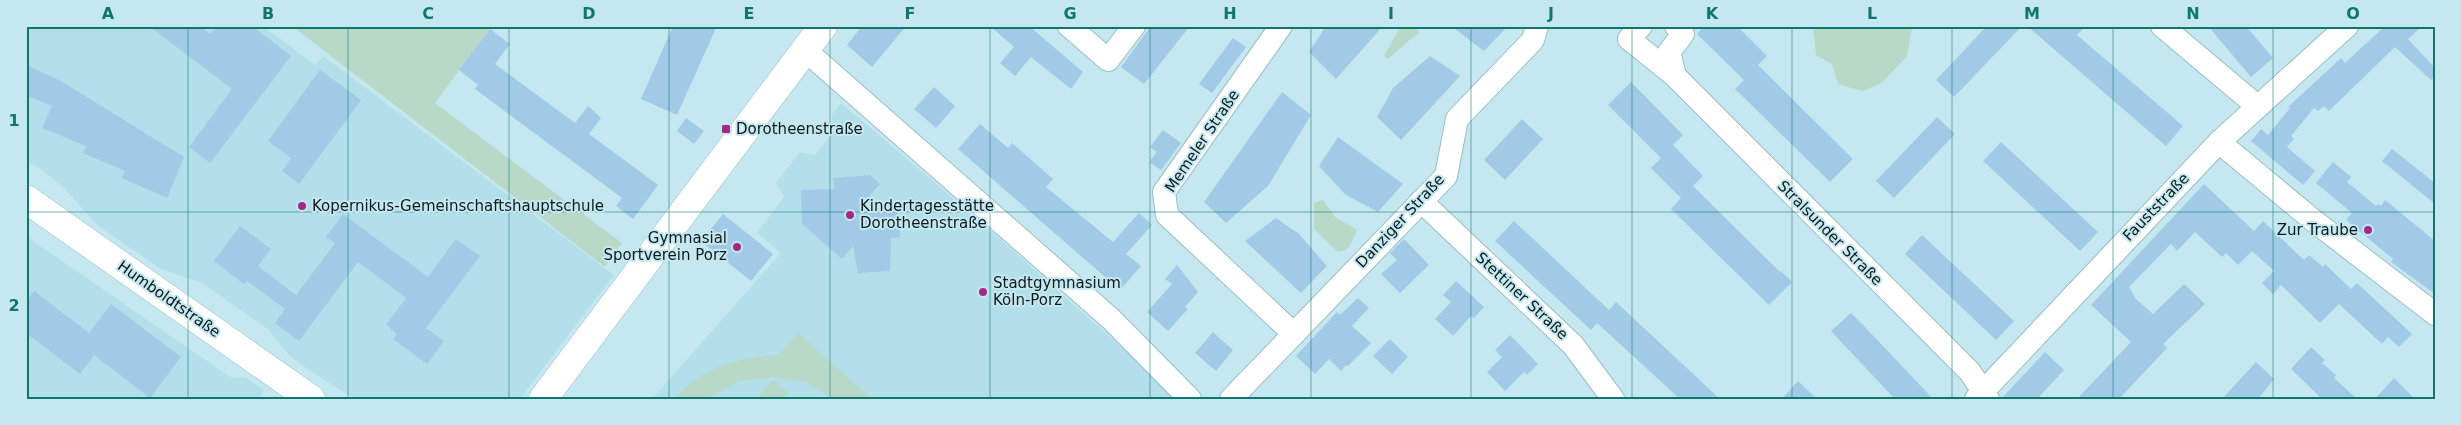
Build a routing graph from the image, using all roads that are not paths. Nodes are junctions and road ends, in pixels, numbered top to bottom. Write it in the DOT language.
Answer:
graph roads {
  1 [pos="822,26"];
  2 [pos="1069,26"];
  3 [pos="1134,26"];
  4 [pos="1281,26"];
  5 [pos="1537,26"];
  6 [pos="1640,26"];
  7 [pos="1676,26"];
  8 [pos="2162,26"];
  9 [pos="2347,26"];
  10 [pos="805,50"];
  11 [pos="1675,76"];
  12 [pos="2256,106"];
  13 [pos="2219,142"];
  14 [pos="26,200"];
  15 [pos="1421,201"];
  16 [pos="2433,313"];
  17 [pos="1294,334"];
  18 [pos="1982,396"];
  19 [pos="311,399"];
  20 [pos="543,399"];
  21 [pos="1190,399"];
  22 [pos="1231,399"];
  23 [pos="1613,399"];
  1 -- 10 [label="street"];
  2 -- 3 [label="street"];
  4 -- 17 [label="street, Memeler Straße"];
  5 -- 15 [label="street, Danziger Straße"];
  6 -- 11 [label="street, Stralsunder Straße"];
  7 -- 11 [label="street"];
  8 -- 12 [label="street"];
  9 -- 12 [label="street, Fauststraße"];
  10 -- 20 [label="street"];
  10 -- 21 [label="street"];
  11 -- 18 [label="street, Stralsunder Straße"];
  12 -- 13 [label="street, Fauststraße"];
  13 -- 16 [label="street"];
  13 -- 18 [label="street, Fauststraße"];
  14 -- 19 [label="street, Humboldtstraße"];
  15 -- 17 [label="street, Danziger Straße"];
  15 -- 23 [label="street, Stettiner Straße"];
  17 -- 22 [label="street, Danziger Straße"];
}
